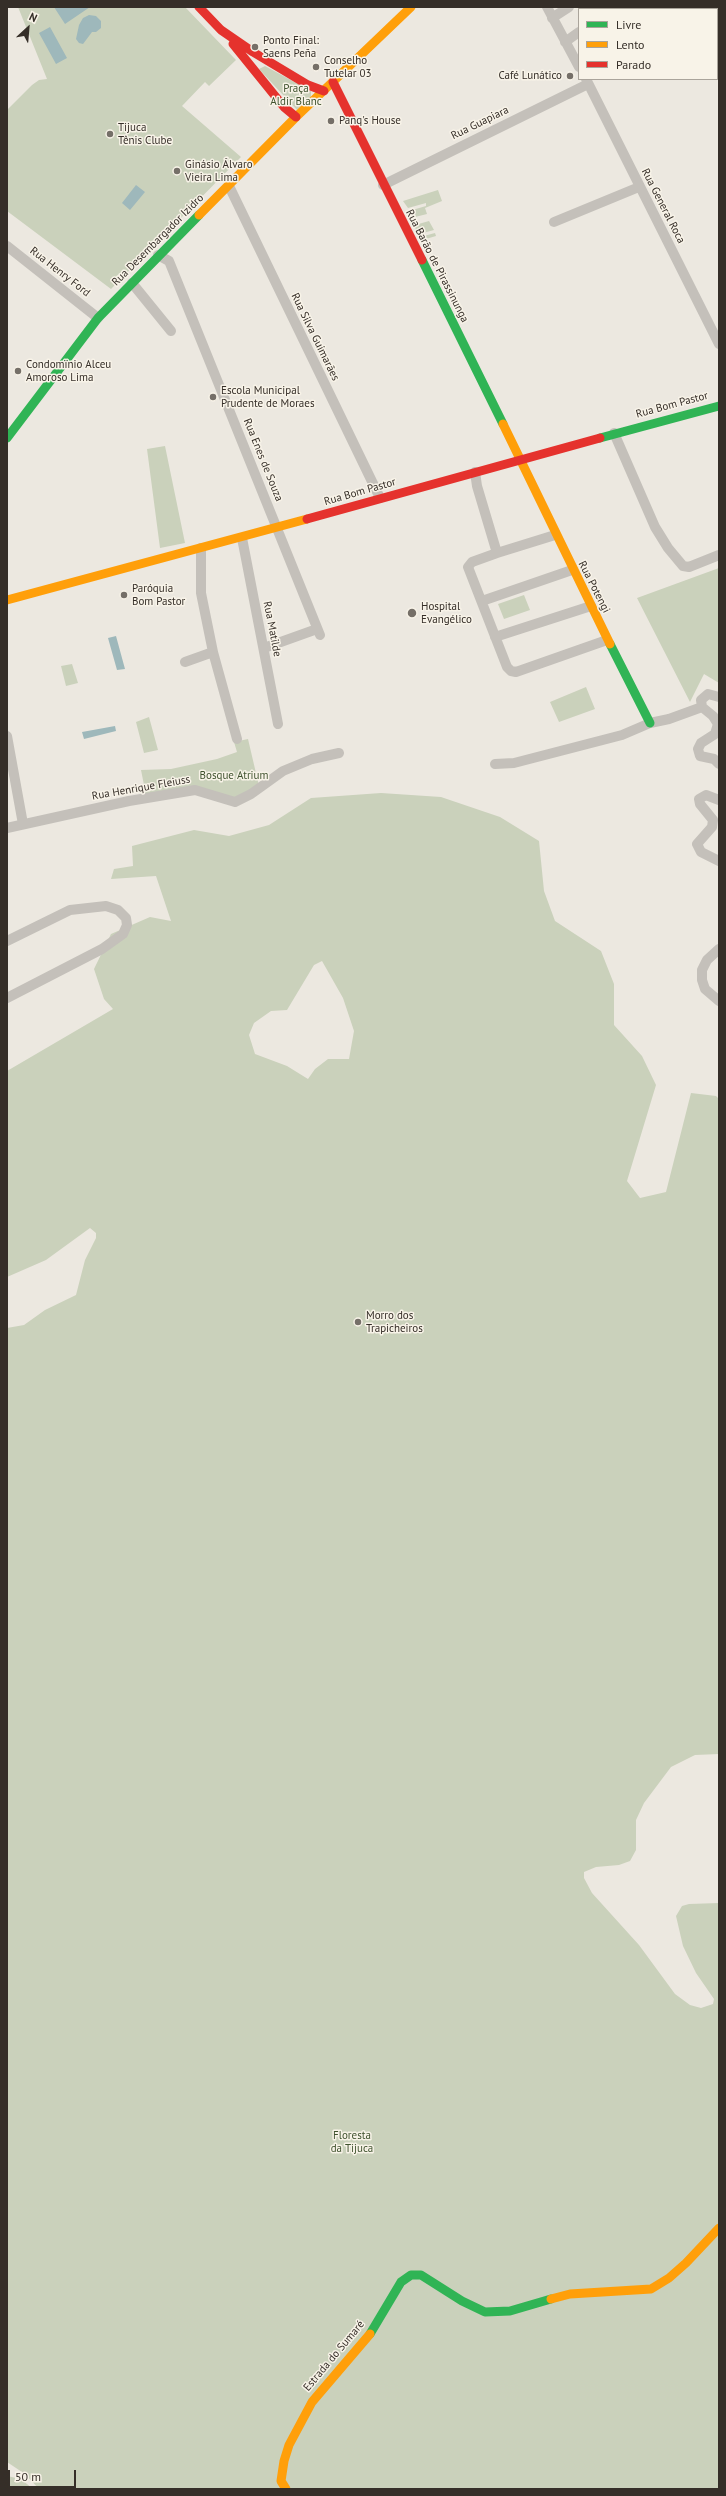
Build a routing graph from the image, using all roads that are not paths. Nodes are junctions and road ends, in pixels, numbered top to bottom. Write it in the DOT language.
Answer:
graph roads {
  1 [pos="200,7"];
  2 [pos="411,7"];
  3 [pos="547,7"];
  4 [pos="569,7"];
  5 [pos="552,18"];
  6 [pos="221,30"];
  7 [pos="578,33"];
  8 [pos="565,42"];
  9 [pos="578,65"];
  10 [pos="587,81"];
  11 [pos="333,82"];
  12 [pos="324,91"];
  13 [pos="296,118"];
  14 [pos="384,185"];
  15 [pos="229,186"];
  16 [pos="639,187"];
  17 [pos="554,222"];
  18 [pos="7,246"];
  19 [pos="158,255"];
  20 [pos="132,284"];
  21 [pos="98,318"];
  22 [pos="171,331"];
  23 [pos="719,344"];
  24 [pos="719,406"];
  25 [pos="614,433"];
  26 [pos="7,438"];
  27 [pos="521,460"];
  28 [pos="476,472"];
  29 [pos="380,498"];
  30 [pos="278,528"];
  31 [pos="555,535"];
  32 [pos="242,538"];
  33 [pos="201,548"];
  34 [pos="497,553"];
  35 [pos="719,555"];
  36 [pos="572,570"];
  37 [pos="7,600"];
  38 [pos="482,601"];
  39 [pos="591,606"];
  40 [pos="495,637"];
  41 [pos="607,640"];
  42 [pos="264,648"];
  43 [pos="213,652"];
  44 [pos="185,662"];
  45 [pos="719,697"];
  46 [pos="702,707"];
  47 [pos="650,723"];
  48 [pos="278,724"];
  49 [pos="7,739"];
  50 [pos="237,739"];
  51 [pos="339,753"];
  52 [pos="495,764"];
  53 [pos="719,764"];
  54 [pos="719,800"];
  55 [pos="23,824"];
  56 [pos="7,828"];
  57 [pos="719,861"];
  58 [pos="7,941"];
  59 [pos="719,949"];
  60 [pos="7,998"];
  61 [pos="719,1001"];
  62 [pos="719,2228"];
  63 [pos="286,2489"];
  1 -- 6 [label="street"];
  2 -- 11 [label="street, Rua Desembargador Izidro"];
  3 -- 5 [label="street"];
  4 -- 5 [label="street"];
  5 -- 8 [label="street"];
  6 -- 12 [label="street"];
  6 -- 13 [label="street"];
  7 -- 8 [label="street"];
  8 -- 9 [label="street"];
  10 -- 14 [label="street, Rua Guapiara"];
  10 -- 16 [label="street, Rua General Roca"];
  11 -- 12 [label="street, Rua Desembargador Izidro"];
  11 -- 14 [label="street, Rua Barão de Pirassinunga"];
  12 -- 13 [label="street, Rua Desembargador Izidro"];
  13 -- 15 [label="street, Rua Desembargador Izidro"];
  14 -- 27 [label="street, Rua Barão de Pirassinunga"];
  15 -- 19 [label="street, Rua Desembargador Izidro"];
  15 -- 29 [label="street, Rua Silva Guimarães"];
  16 -- 17 [label="street"];
  16 -- 23 [label="street, Rua General Roca"];
  18 -- 21 [label="street, Rua Henry Ford"];
  19 -- 20 [label="street, Rua Desembargador Izidro"];
  19 -- 30 [label="street, Rua Enes de Souza"];
  20 -- 21 [label="street, Rua Desembargador Izidro"];
  20 -- 22 [label="street"];
  21 -- 26 [label="street, Rua Desembargador Izidro"];
  24 -- 25 [label="street, Rua Bom Pastor"];
  25 -- 27 [label="street, Rua Bom Pastor"];
  25 -- 35 [label="street"];
  27 -- 28 [label="street, Rua Bom Pastor"];
  27 -- 31 [label="street, Rua Potengi"];
  28 -- 29 [label="street, Rua Bom Pastor"];
  28 -- 34 [label="street"];
  29 -- 30 [label="street, Rua Bom Pastor"];
  30 -- 32 [label="street, Rua Bom Pastor"];
  30 -- 42 [label="street, Rua Enes de Souza"];
  31 -- 34 [label="street"];
  31 -- 36 [label="street, Rua Potengi"];
  32 -- 33 [label="street, Rua Bom Pastor"];
  32 -- 42 [label="street, Rua Matilde"];
  33 -- 37 [label="street, Rua Bom Pastor"];
  33 -- 43 [label="street"];
  34 -- 38 [label="street"];
  36 -- 38 [label="street"];
  36 -- 39 [label="street, Rua Potengi"];
  38 -- 40 [label="street"];
  39 -- 40 [label="street"];
  39 -- 41 [label="street, Rua Potengi"];
  40 -- 41 [label="street"];
  41 -- 47 [label="street, Rua Potengi"];
  42 -- 48 [label="street, Rua Matilde"];
  43 -- 44 [label="street"];
  43 -- 50 [label="street"];
  45 -- 46 [label="street"];
  46 -- 47 [label="street"];
  46 -- 53 [label="street"];
  47 -- 52 [label="street"];
  49 -- 55 [label="street"];
  51 -- 55 [label="street, Rua Henrique Fleiuss"];
  54 -- 57 [label="street"];
  55 -- 56 [label="street, Rua Henrique Fleiuss"];
  58 -- 60 [label="street"];
  59 -- 61 [label="street"];
  62 -- 63 [label="street, Estrada do Sumaré"];
}
